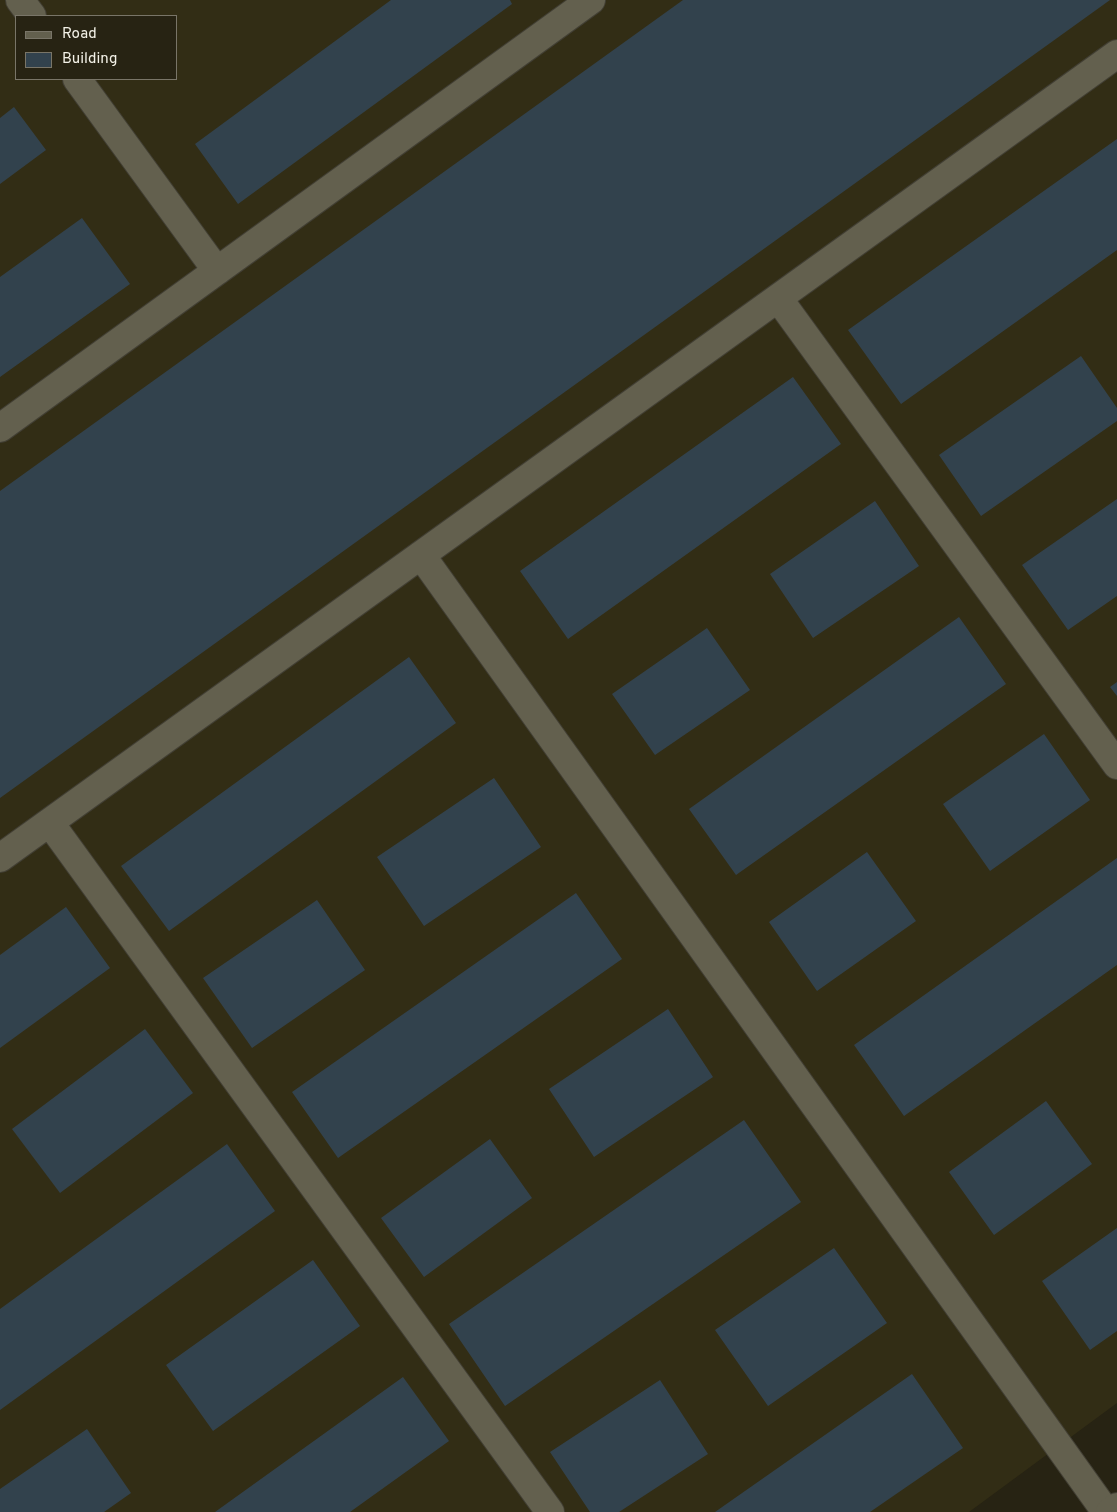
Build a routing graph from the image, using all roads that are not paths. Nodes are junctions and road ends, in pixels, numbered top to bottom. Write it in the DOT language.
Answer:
graph roads {
  1 [pos="20,0"];
  2 [pos="578,4"];
  3 [pos="31,15"];
  4 [pos="1117,54"];
  5 [pos="78,80"];
  6 [pos="217,271"];
  7 [pos="778,298"];
  8 [pos="0,428"];
  9 [pos="421,555"];
  10 [pos="1117,765"];
  11 [pos="50,823"];
  12 [pos="0,858"];
  13 [pos="1117,1507"];
  14 [pos="550,1512"];
  15 [pos="1106,1512"];
  16 [pos="1110,1512"];
  1 -- 3 [label="street"];
  2 -- 6 [label="street"];
  4 -- 7 [label="street"];
  5 -- 6 [label="street"];
  6 -- 8 [label="street"];
  7 -- 9 [label="street"];
  7 -- 10 [label="street"];
  9 -- 11 [label="street"];
  9 -- 15 [label="street"];
  11 -- 12 [label="street"];
  11 -- 14 [label="street"];
  13 -- 16 [label="street"];
}
